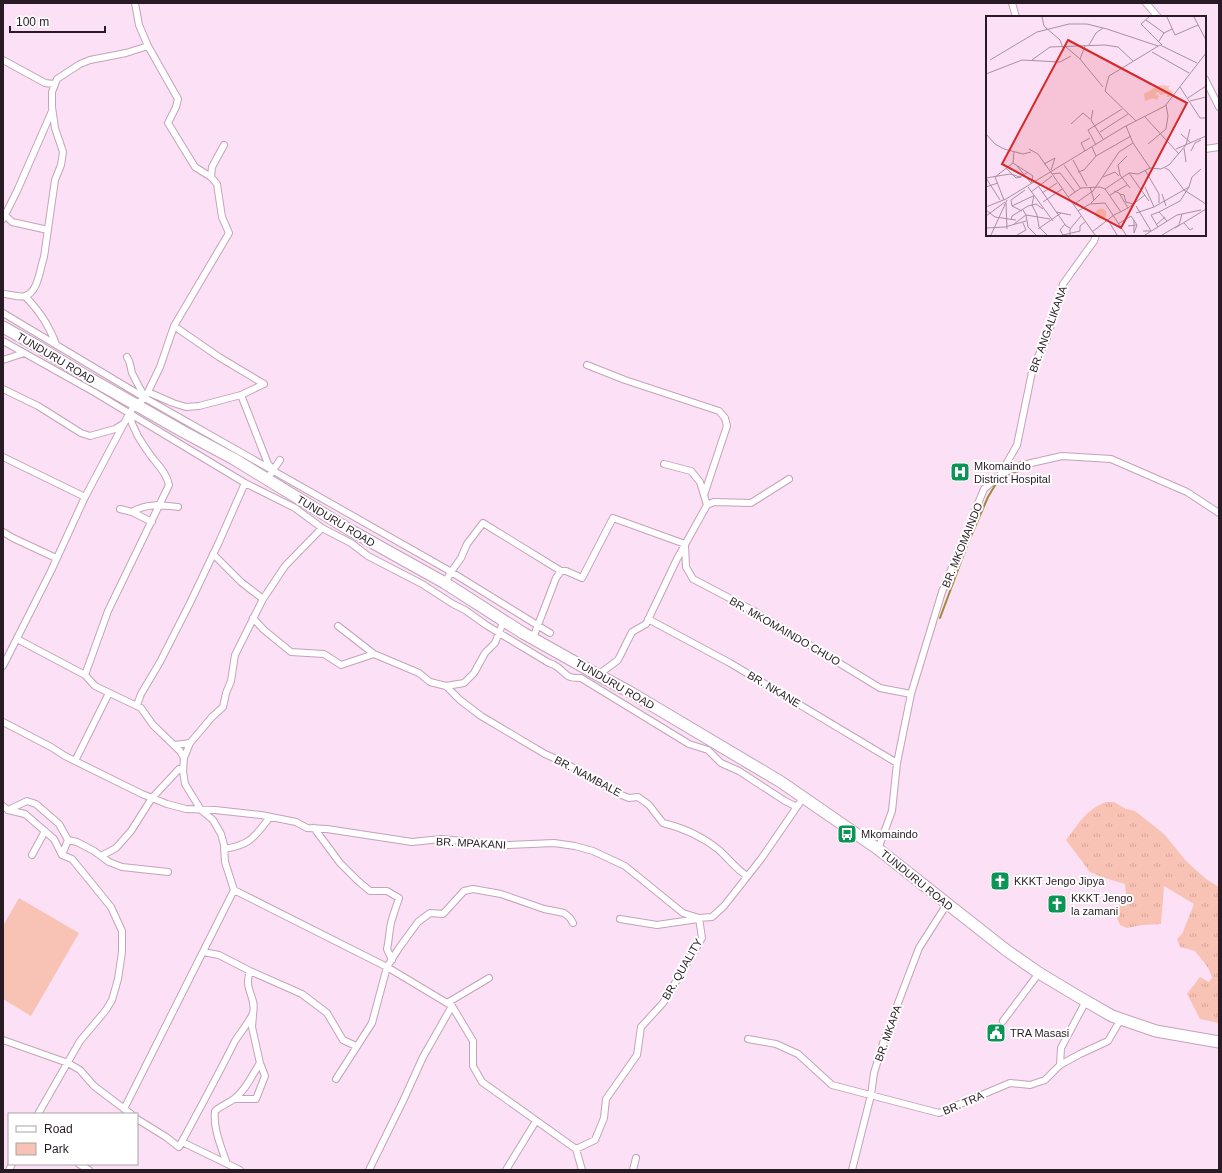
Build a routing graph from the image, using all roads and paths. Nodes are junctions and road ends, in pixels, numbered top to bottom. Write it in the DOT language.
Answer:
graph roads {
  1 [pos="135,3"];
  2 [pos="1012,3"];
  3 [pos="1146,3"];
  4 [pos="1016,16"];
  5 [pos="1156,16"];
  6 [pos="148,46"];
  7 [pos="3,60"];
  8 [pos="1206,81"];
  9 [pos="54,84"];
  10 [pos="1219,107"];
  11 [pos="52,110"];
  12 [pos="224,145"];
  13 [pos="1219,147"];
  14 [pos="1206,148"];
  15 [pos="211,177"];
  16 [pos="3,215"];
  17 [pos="48,230"];
  18 [pos="1096,236"];
  19 [pos="3,294"];
  20 [pos="25,296"];
  21 [pos="3,313"];
  22 [pos="174,326"];
  23 [pos="3,327"];
  24 [pos="3,341"];
  25 [pos="56,344"];
  26 [pos="24,353"];
  27 [pos="127,357"];
  28 [pos="3,360"];
  29 [pos="587,365"];
  30 [pos="3,388"];
  31 [pos="147,395"];
  32 [pos="241,395"];
  33 [pos="132,409"];
  34 [pos="123,424"];
  35 [pos="3,457"];
  36 [pos="280,460"];
  37 [pos="664,464"];
  38 [pos="270,474"];
  39 [pos="1000,475"];
  40 [pos="789,479"];
  41 [pos="245,483"];
  42 [pos="704,495"];
  43 [pos="85,497"];
  44 [pos="160,505"];
  45 [pos="707,505"];
  46 [pos="178,508"];
  47 [pos="120,509"];
  48 [pos="132,512"];
  49 [pos="1219,512"];
  50 [pos="152,522"];
  51 [pos="322,528"];
  52 [pos="3,532"];
  53 [pos="686,544"];
  54 [pos="213,554"];
  55 [pos="56,558"];
  56 [pos="561,571"];
  57 [pos="451,572"];
  58 [pos="445,583"];
  59 [pos="263,599"];
  60 [pos="253,618"];
  61 [pos="648,619"];
  62 [pos="504,620"];
  63 [pos="338,626"];
  64 [pos="537,626"];
  65 [pos="499,632"];
  66 [pos="550,633"];
  67 [pos="532,638"];
  68 [pos="17,639"];
  69 [pos="374,654"];
  70 [pos="3,666"];
  71 [pos="85,675"];
  72 [pos="598,675"];
  73 [pos="446,686"];
  74 [pos="109,693"];
  75 [pos="911,694"];
  76 [pos="137,705"];
  77 [pos="3,722"];
  78 [pos="190,743"];
  79 [pos="175,745"];
  80 [pos="184,758"];
  81 [pos="75,761"];
  82 [pos="897,763"];
  83 [pos="183,769"];
  84 [pos="152,798"];
  85 [pos="800,802"];
  86 [pos="6,808"];
  87 [pos="201,810"];
  88 [pos="270,816"];
  89 [pos="314,828"];
  90 [pos="45,831"];
  91 [pos="68,840"];
  92 [pos="224,849"];
  93 [pos="878,849"];
  94 [pos="32,855"];
  95 [pos="62,855"];
  96 [pos="101,856"];
  97 [pos="168,872"];
  98 [pos="747,876"];
  99 [pos="234,890"];
  100 [pos="947,904"];
  101 [pos="700,918"];
  102 [pos="620,919"];
  103 [pos="573,923"];
  104 [pos="203,952"];
  105 [pos="392,960"];
  106 [pos="387,967"];
  107 [pos="250,971"];
  108 [pos="1039,973"];
  109 [pos="489,978"];
  110 [pos="1086,1001"];
  111 [pos="449,1005"];
  112 [pos="253,1014"];
  113 [pos="1121,1019"];
  114 [pos="1003,1021"];
  115 [pos="748,1039"];
  116 [pos="3,1040"];
  117 [pos="1219,1042"];
  118 [pos="356,1046"];
  119 [pos="68,1063"];
  120 [pos="260,1063"];
  121 [pos="1060,1065"];
  122 [pos="336,1079"];
  123 [pos="871,1095"];
  124 [pos="235,1099"];
  125 [pos="124,1109"];
  126 [pos="39,1113"];
  127 [pos="130,1113"];
  128 [pos="138,1120"];
  129 [pos="536,1121"];
  130 [pos="182,1142"];
  131 [pos="576,1149"];
  132 [pos="636,1158"];
  133 [pos="227,1164"];
  134 [pos="240,1170"];
  135 [pos="369,1170"];
  136 [pos="506,1170"];
  137 [pos="582,1170"];
  138 [pos="633,1170"];
  139 [pos="852,1170"];
  1 -- 6 [label="street"];
  2 -- 4 [label="street"];
  3 -- 5 [label="street"];
  6 -- 9 [label="street"];
  6 -- 15 [label="street"];
  7 -- 9 [label="street"];
  8 -- 10 [label="street"];
  9 -- 11 [label="street"];
  11 -- 16 [label="street"];
  11 -- 17 [label="street"];
  12 -- 15 [label="street"];
  13 -- 14 [label="street"];
  15 -- 22 [label="street"];
  16 -- 17 [label="street"];
  17 -- 20 [label="street"];
  18 -- 39 [label="street, BR. ANGALIKANA"];
  19 -- 20 [label="street"];
  20 -- 25 [label="street"];
  21 -- 25 [label="street"];
  22 -- 31 [label="street"];
  22 -- 32 [label="street"];
  23 -- 33 [label="highway, TUNDURU ROAD"];
  24 -- 26 [label="street"];
  25 -- 31 [label="street"];
  26 -- 28 [label="street"];
  26 -- 33 [label="street"];
  27 -- 31 [label="street"];
  29 -- 42 [label="street"];
  30 -- 34 [label="street"];
  31 -- 32 [label="street"];
  31 -- 33 [label="street"];
  31 -- 38 [label="street"];
  32 -- 38 [label="street"];
  33 -- 34 [label="street"];
  33 -- 38 [label="highway, TUNDURU ROAD"];
  33 -- 41 [label="street"];
  33 -- 44 [label="street"];
  34 -- 43 [label="street"];
  35 -- 43 [label="street"];
  36 -- 38 [label="street"];
  37 -- 42 [label="street"];
  38 -- 57 [label="street"];
  38 -- 58 [label="highway, TUNDURU ROAD"];
  39 -- 49 [label="street, BR. MKOMAINDO"];
  39 -- 75 [label="street, BR. MKOMAINDO"];
  40 -- 45 [label="street"];
  41 -- 51 [label="street"];
  41 -- 54 [label="street"];
  42 -- 45 [label="street"];
  43 -- 55 [label="street"];
  44 -- 46 [label="street"];
  44 -- 48 [label="street"];
  44 -- 50 [label="street"];
  45 -- 53 [label="street"];
  47 -- 48 [label="street"];
  48 -- 50 [label="street"];
  50 -- 71 [label="street"];
  51 -- 59 [label="street"];
  51 -- 65 [label="street"];
  52 -- 55 [label="street"];
  53 -- 56 [label="street"];
  53 -- 61 [label="street"];
  53 -- 75 [label="street, BR. MKOMAINDO CHUO"];
  54 -- 59 [label="street"];
  54 -- 76 [label="street"];
  55 -- 68 [label="street"];
  56 -- 57 [label="street"];
  56 -- 64 [label="street"];
  57 -- 58 [label="street"];
  57 -- 64 [label="street"];
  58 -- 62 [label="highway, TUNDURU ROAD"];
  59 -- 60 [label="street"];
  60 -- 69 [label="street"];
  60 -- 78 [label="street"];
  61 -- 72 [label="street"];
  61 -- 82 [label="street, BR. NKANE"];
  62 -- 65 [label="street"];
  62 -- 67 [label="highway, TUNDURU ROAD"];
  63 -- 69 [label="street"];
  64 -- 66 [label="street"];
  64 -- 67 [label="street"];
  65 -- 73 [label="street"];
  65 -- 85 [label="street"];
  67 -- 72 [label="highway, TUNDURU ROAD"];
  68 -- 70 [label="street"];
  68 -- 71 [label="street"];
  69 -- 73 [label="street"];
  71 -- 74 [label="street"];
  72 -- 85 [label="highway, TUNDURU ROAD"];
  73 -- 98 [label="street, BR. NAMBALE"];
  74 -- 76 [label="street"];
  74 -- 81 [label="street"];
  75 -- 82 [label="street, BR. MKOMAINDO"];
  76 -- 79 [label="street"];
  77 -- 81 [label="street, BR. MPAKANI"];
  78 -- 79 [label="street"];
  78 -- 80 [label="street"];
  79 -- 80 [label="street"];
  80 -- 83 [label="street"];
  81 -- 84 [label="street, BR. MPAKANI"];
  82 -- 93 [label="street, BR. MKOMAINDO"];
  83 -- 84 [label="street"];
  83 -- 87 [label="street"];
  84 -- 87 [label="street, BR. MPAKANI"];
  84 -- 96 [label="street"];
  85 -- 93 [label="highway, TUNDURU ROAD"];
  85 -- 98 [label="street"];
  86 -- 90 [label="street"];
  86 -- 91 [label="street"];
  87 -- 88 [label="street, BR. MPAKANI"];
  87 -- 92 [label="street"];
  88 -- 89 [label="street, BR. MPAKANI"];
  88 -- 92 [label="street"];
  89 -- 101 [label="street, BR. MPAKANI"];
  89 -- 105 [label="street"];
  90 -- 94 [label="street"];
  90 -- 95 [label="street"];
  91 -- 95 [label="street"];
  91 -- 96 [label="street"];
  92 -- 99 [label="street"];
  93 -- 100 [label="highway, TUNDURU ROAD"];
  95 -- 119 [label="street"];
  96 -- 97 [label="street"];
  98 -- 101 [label="street"];
  99 -- 104 [label="street"];
  99 -- 106 [label="street"];
  100 -- 108 [label="highway, TUNDURU ROAD"];
  100 -- 123 [label="street, BR. MKAPA"];
  101 -- 102 [label="street"];
  101 -- 131 [label="street, BR. QUALITY"];
  103 -- 105 [label="street"];
  104 -- 107 [label="street"];
  104 -- 125 [label="street"];
  105 -- 106 [label="street"];
  106 -- 111 [label="street"];
  106 -- 118 [label="street"];
  107 -- 112 [label="street"];
  107 -- 118 [label="street"];
  108 -- 110 [label="highway, TUNDURU ROAD"];
  108 -- 114 [label="street"];
  109 -- 111 [label="street"];
  110 -- 113 [label="highway, TUNDURU ROAD"];
  110 -- 121 [label="street"];
  111 -- 129 [label="street"];
  111 -- 135 [label="street"];
  112 -- 120 [label="street"];
  112 -- 130 [label="street"];
  113 -- 117 [label="highway, TUNDURU ROAD"];
  113 -- 121 [label="street, BR. TRA"];
  115 -- 123 [label="street, BR. TRA"];
  116 -- 119 [label="street"];
  118 -- 122 [label="street"];
  119 -- 125 [label="street"];
  119 -- 126 [label="street"];
  120 -- 124 [label="street"];
  120 -- 124 [label="street"];
  121 -- 123 [label="street, BR. TRA"];
  123 -- 139 [label="street, BR. MKAPA"];
  124 -- 133 [label="street"];
  125 -- 127 [label="street"];
  128 -- 130 [label="street"];
  129 -- 131 [label="street"];
  129 -- 136 [label="street"];
  130 -- 133 [label="street"];
  131 -- 137 [label="street"];
  132 -- 138 [label="street"];
  133 -- 134 [label="street"];
}
